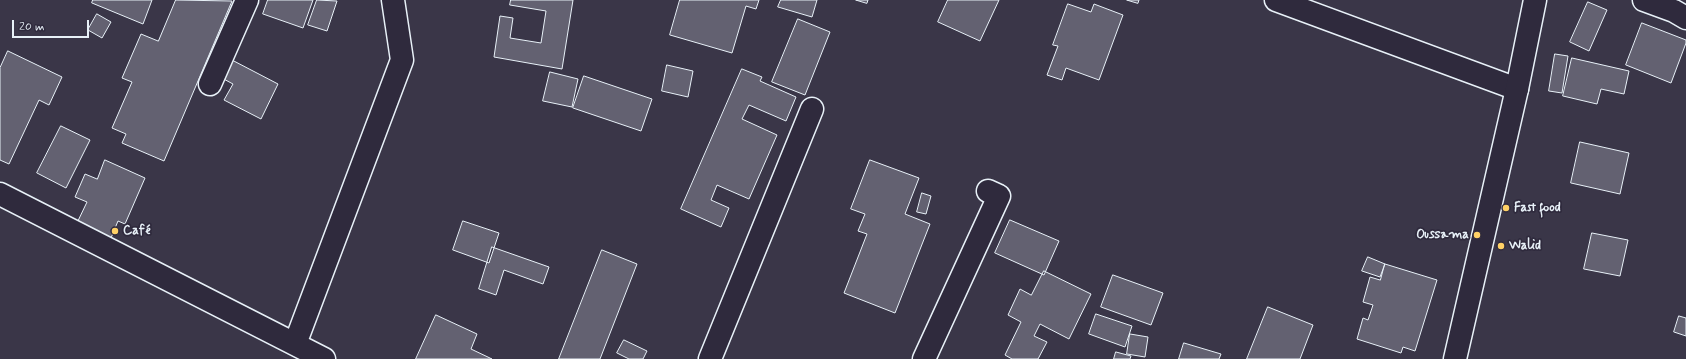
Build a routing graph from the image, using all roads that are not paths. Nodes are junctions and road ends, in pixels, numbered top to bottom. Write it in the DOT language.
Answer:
graph roads {
  1 [pos="247,0"];
  2 [pos="392,0"];
  3 [pos="1276,0"];
  4 [pos="1535,0"];
  5 [pos="1644,0"];
  6 [pos="1686,18"];
  7 [pos="210,84"];
  8 [pos="1517,89"];
  9 [pos="812,109"];
  10 [pos="988,191"];
  11 [pos="0,194"];
  12 [pos="295,344"];
  13 [pos="324,359"];
  14 [pos="710,359"];
  15 [pos="924,359"];
  16 [pos="1455,359"];
  1 -- 7 [label="street"];
  2 -- 12 [label="street"];
  3 -- 8 [label="street"];
  4 -- 8 [label="street"];
  5 -- 6 [label="street"];
  8 -- 16 [label="street"];
  9 -- 14 [label="street"];
  10 -- 15 [label="street"];
  11 -- 12 [label="street"];
  12 -- 13 [label="street"];
}
